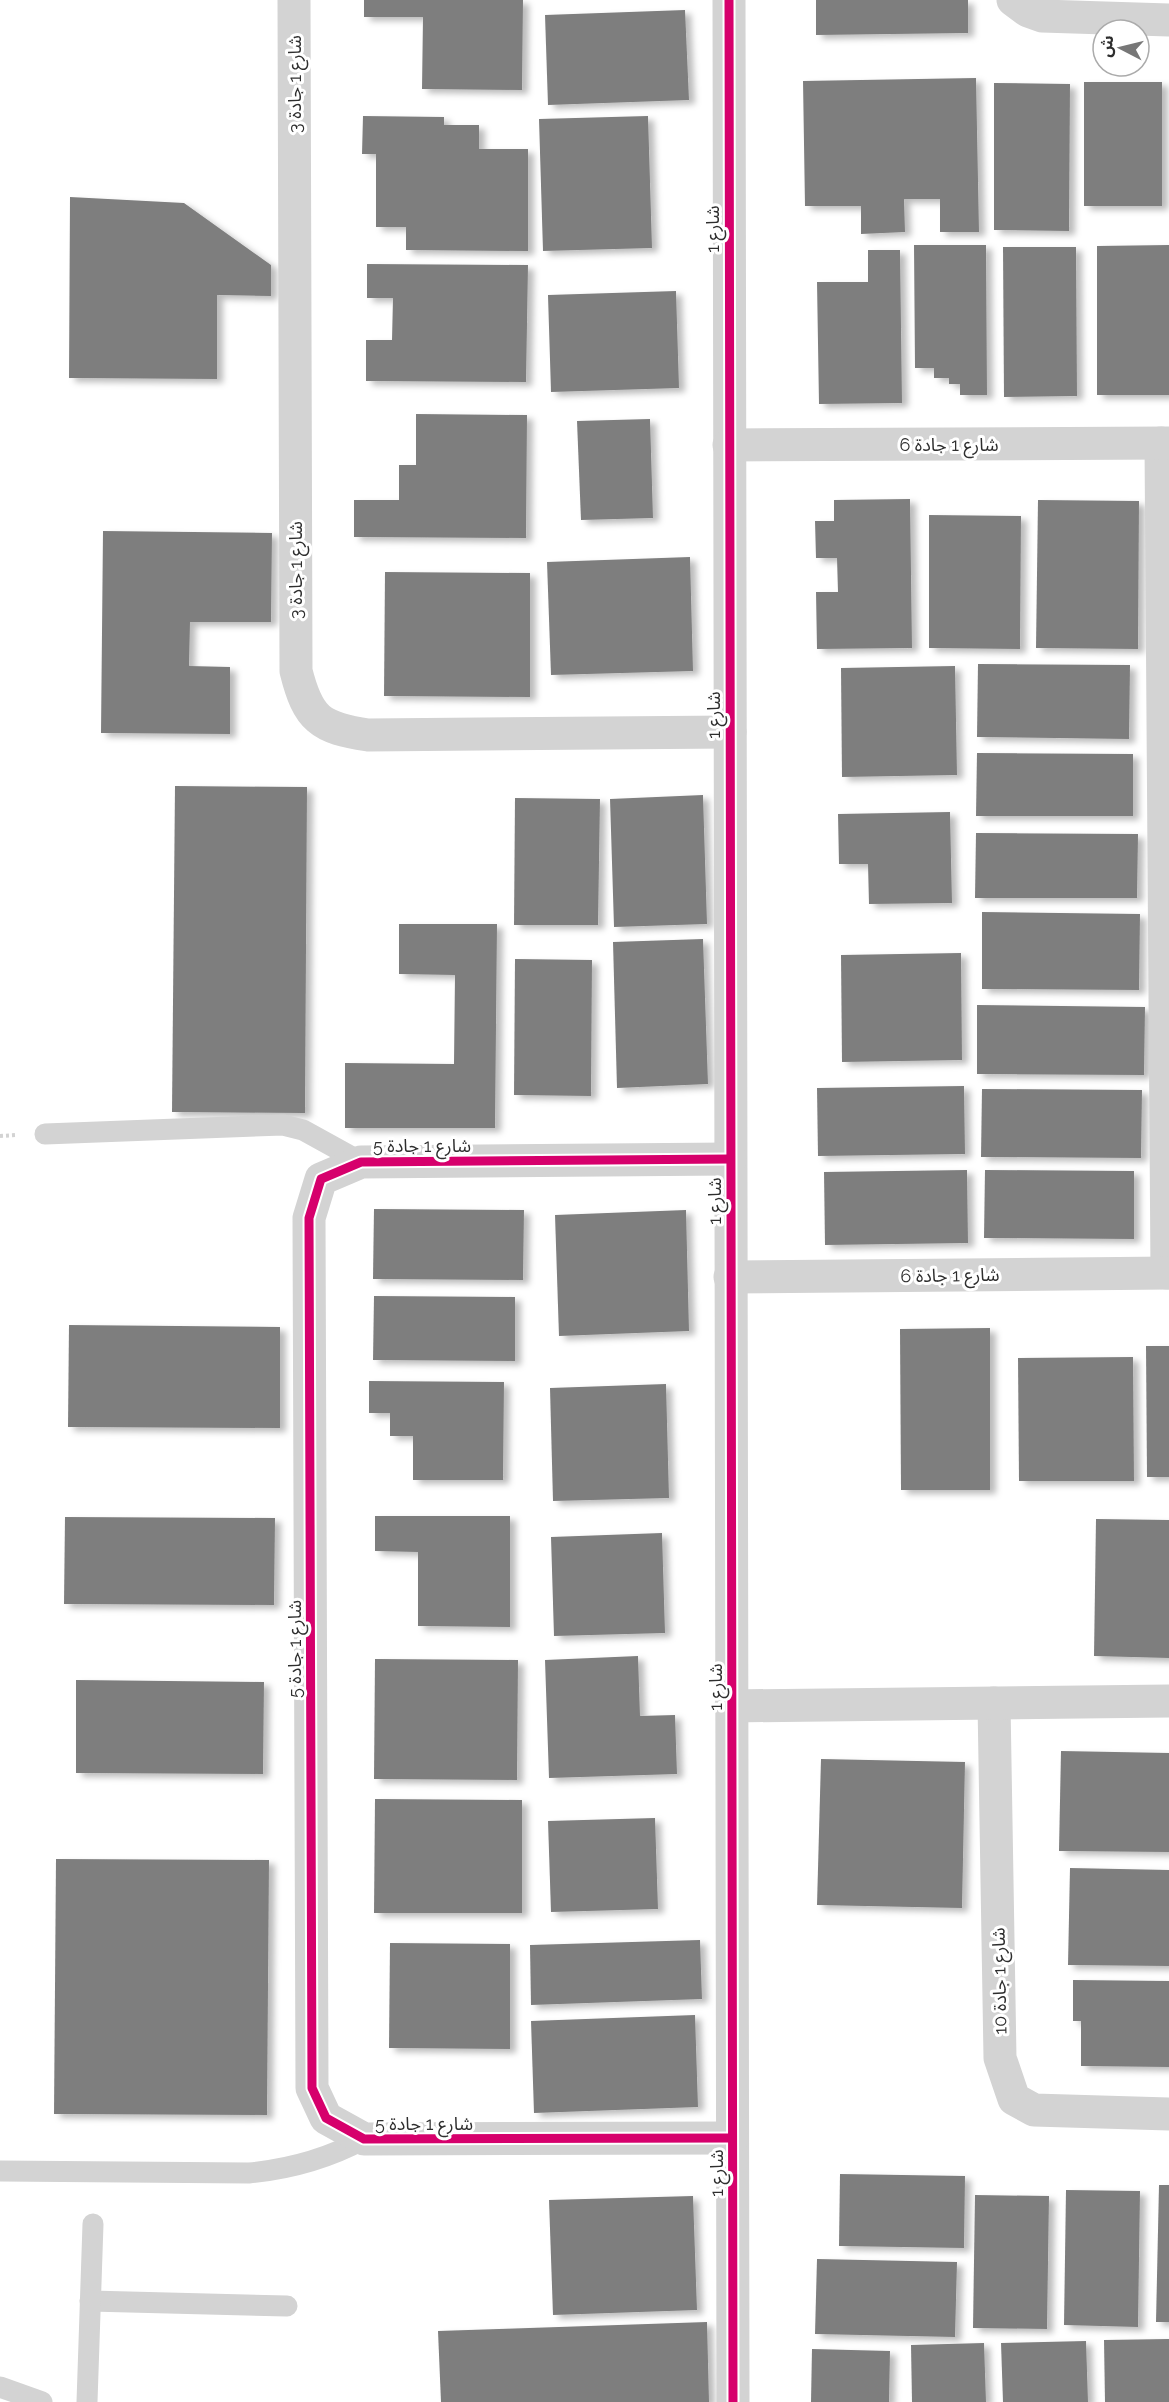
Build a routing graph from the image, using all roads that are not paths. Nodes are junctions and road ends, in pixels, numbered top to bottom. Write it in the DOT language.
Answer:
graph roads {
  1 [pos="294,0"];
  2 [pos="729,0"];
  3 [pos="1013,0"];
  4 [pos="1169,20"];
  5 [pos="1165,443"];
  6 [pos="729,445"];
  7 [pos="730,732"];
  8 [pos="45,1134"];
  9 [pos="730,1159"];
  10 [pos="361,1162"];
  11 [pos="1168,1273"];
  12 [pos="730,1277"];
  13 [pos="1169,1701"];
  14 [pos="993,1703"];
  15 [pos="731,1706"];
  16 [pos="1169,2114"];
  17 [pos="732,2138"];
  18 [pos="364,2139"];
  19 [pos="0,2171"];
  20 [pos="93,2224"];
  21 [pos="90,2301"];
  22 [pos="287,2306"];
  23 [pos="0,2387"];
  24 [pos="42,2402"];
  25 [pos="87,2402"];
  26 [pos="733,2402"];
  1 -- 7 [label="street, شارع 1 جادة 3"];
  2 -- 6 [label="street, شارع 1"];
  3 -- 4 [label="street"];
  5 -- 6 [label="street, شارع 1 جادة 6"];
  5 -- 11 [label="street"];
  6 -- 7 [label="street, شارع 1"];
  7 -- 9 [label="street, شارع 1"];
  8 -- 10 [label="lane"];
  9 -- 10 [label="street, شارع 1 جادة 5"];
  9 -- 12 [label="street, شارع 1"];
  10 -- 18 [label="street, شارع 1 جادة 5"];
  11 -- 12 [label="street, شارع 1 جادة 6"];
  12 -- 15 [label="street, شارع 1"];
  13 -- 14 [label="street"];
  14 -- 15 [label="street"];
  14 -- 16 [label="street, شارع 1 جادة 10"];
  15 -- 17 [label="street, شارع 1"];
  17 -- 18 [label="street, شارع 1 جادة 5"];
  17 -- 26 [label="street, شارع 1"];
  18 -- 19 [label="lane"];
  20 -- 21 [label="lane"];
  21 -- 22 [label="lane"];
  21 -- 25 [label="lane"];
  23 -- 24 [label="lane"];
}
